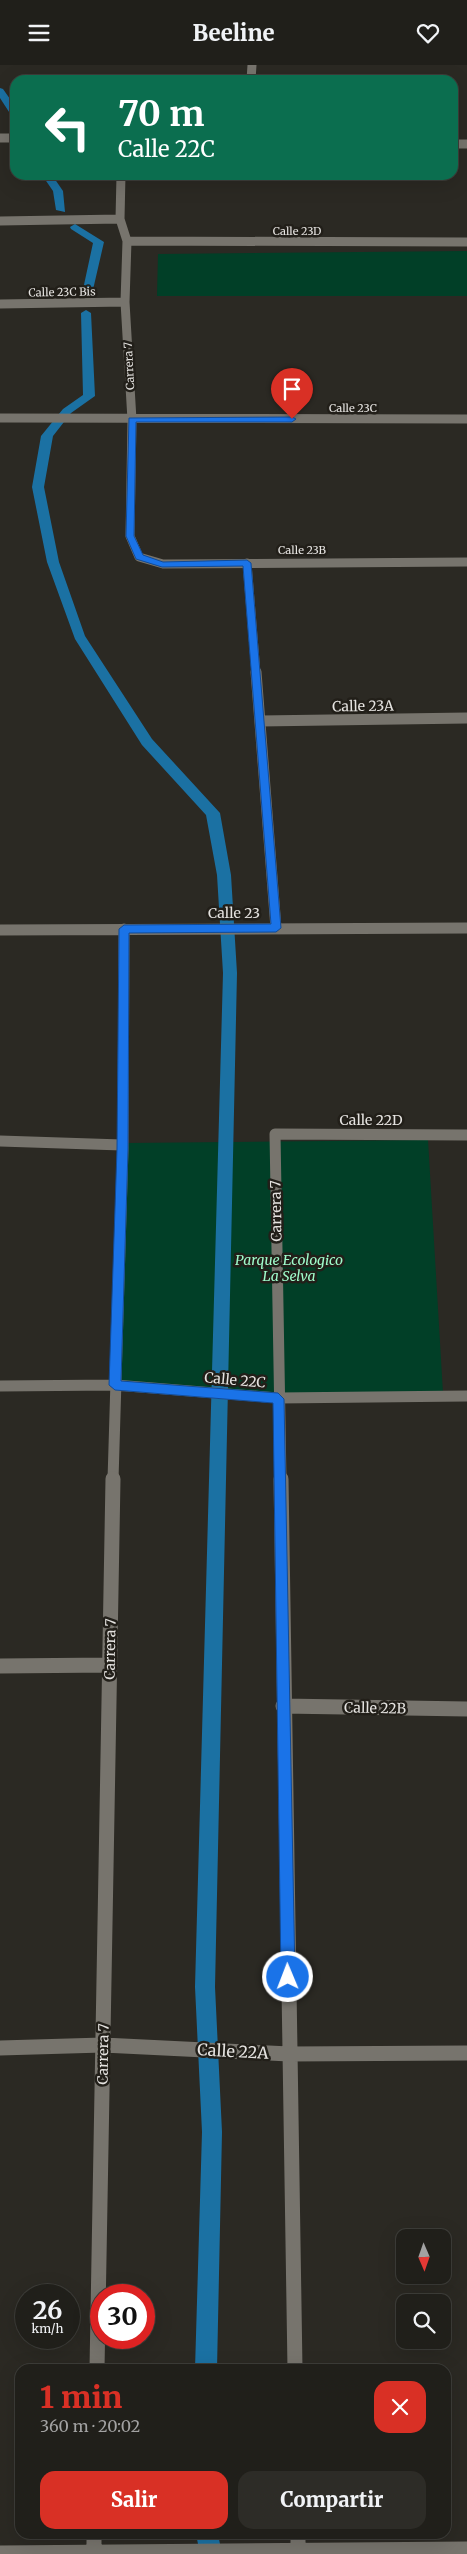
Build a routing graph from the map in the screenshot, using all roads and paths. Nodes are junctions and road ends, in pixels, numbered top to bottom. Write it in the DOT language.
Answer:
graph roads {
  1 [pos="121,180"];
  2 [pos="120,219"];
  3 [pos="0,221"];
  4 [pos="128,241"];
  5 [pos="467,242"];
  6 [pos="125,302"];
  7 [pos="0,304"];
  8 [pos="0,418"];
  9 [pos="467,419"];
  10 [pos="132,420"];
  11 [pos="139,557"];
  12 [pos="467,562"];
  13 [pos="247,563"];
  14 [pos="467,718"];
  15 [pos="260,721"];
  16 [pos="276,928"];
  17 [pos="467,928"];
  18 [pos="124,929"];
  19 [pos="0,930"];
  20 [pos="275,1134"];
  21 [pos="467,1135"];
  22 [pos="0,1141"];
  23 [pos="122,1145"];
  24 [pos="115,1385"];
  25 [pos="0,1386"];
  26 [pos="467,1396"];
  27 [pos="278,1399"];
  28 [pos="110,1665"];
  29 [pos="0,1666"];
  30 [pos="283,1707"];
  31 [pos="467,1709"];
  32 [pos="103,2045"];
  33 [pos="0,2048"];
  34 [pos="467,2053"];
  35 [pos="289,2054"];
  36 [pos="97,2364"];
  37 [pos="295,2364"];
  38 [pos="94,2539"];
  39 [pos="298,2542"];
  40 [pos="467,2549"];
  41 [pos="94,2552"];
  42 [pos="0,2553"];
  1 -- 2 [label="street, Carrera 7"];
  2 -- 3 [label="street"];
  2 -- 4 [label="street, Carrera 7"];
  4 -- 5 [label="street, Calle 23D"];
  4 -- 6 [label="street, Carrera 7"];
  6 -- 7 [label="street, Calle 23C Bis"];
  6 -- 10 [label="street, Carrera 7"];
  8 -- 10 [label="street, Calle 23C"];
  9 -- 10 [label="street, Calle 23C"];
  10 -- 11 [label="street, Carrera 7"];
  11 -- 13 [label="street, Calle 23B"];
  12 -- 13 [label="street, Calle 23B"];
  13 -- 15 [label="street"];
  14 -- 15 [label="street, Calle 23A"];
  15 -- 16 [label="street"];
  16 -- 17 [label="street, Calle 23"];
  16 -- 18 [label="street, Calle 23"];
  18 -- 19 [label="street, Calle 23"];
  18 -- 23 [label="street, Carrera 7"];
  20 -- 21 [label="street, Calle 22D"];
  20 -- 27 [label="street, Carrera 7"];
  22 -- 23 [label="street"];
  23 -- 24 [label="street, Carrera 7"];
  24 -- 25 [label="street, Calle 22C"];
  24 -- 27 [label="street, Calle 22C"];
  24 -- 28 [label="street, Carrera 7"];
  26 -- 27 [label="street, Calle 22C"];
  27 -- 30 [label="street, Carrera 7"];
  28 -- 29 [label="street"];
  28 -- 32 [label="street, Carrera 7"];
  30 -- 31 [label="street, Calle 22B"];
  30 -- 35 [label="street, Carrera 7"];
  32 -- 33 [label="street, Calle 22A"];
  32 -- 35 [label="street, Calle 22A"];
  32 -- 36 [label="street, Carrera 7"];
  34 -- 35 [label="street, Calle 22A"];
  35 -- 37 [label="street, Carrera 7"];
  38 -- 41 [label="street"];
  39 -- 40 [label="street"];
  39 -- 41 [label="street"];
  41 -- 42 [label="street"];
}
